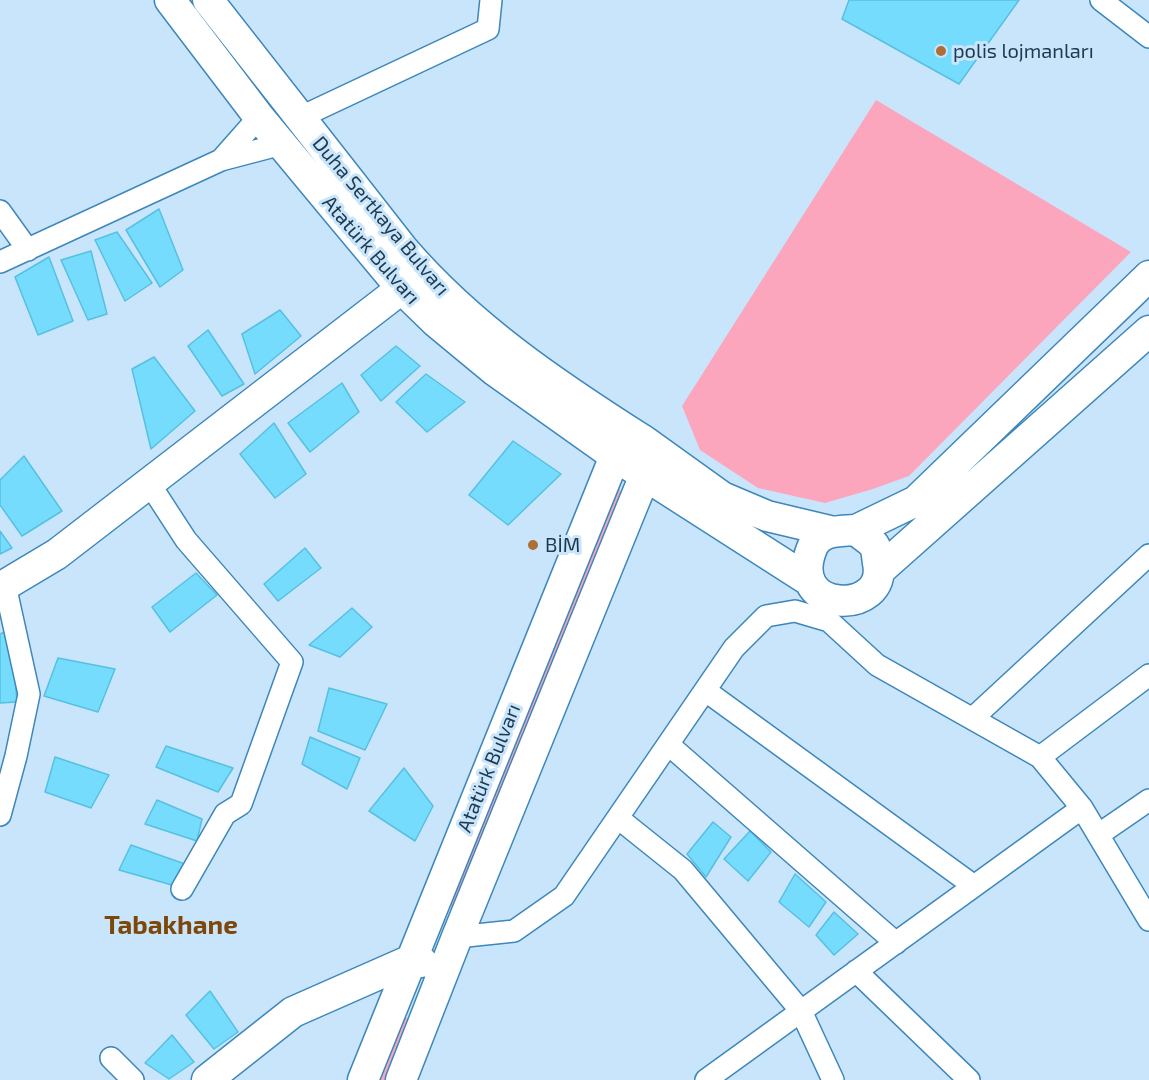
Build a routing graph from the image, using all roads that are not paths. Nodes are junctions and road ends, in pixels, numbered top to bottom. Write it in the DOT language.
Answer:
graph roads {
  1 [pos="170,0"];
  2 [pos="208,0"];
  3 [pos="491,0"];
  4 [pos="1101,0"];
  5 [pos="1149,37"];
  6 [pos="259,117"];
  7 [pos="301,117"];
  8 [pos="282,144"];
  9 [pos="221,160"];
  10 [pos="0,211"];
  11 [pos="28,250"];
  12 [pos="0,262"];
  13 [pos="1149,276"];
  14 [pos="413,281"];
  15 [pos="1149,331"];
  16 [pos="644,441"];
  17 [pos="615,456"];
  18 [pos="645,475"];
  19 [pos="149,483"];
  20 [pos="843,530"];
  21 [pos="1149,555"];
  22 [pos="880,570"];
  23 [pos="2,586"];
  24 [pos="823,601"];
  25 [pos="1149,675"];
  26 [pos="706,692"];
  27 [pos="973,718"];
  28 [pos="669,745"];
  29 [pos="1040,757"];
  30 [pos="1149,800"];
  31 [pos="1082,808"];
  32 [pos="0,815"];
  33 [pos="618,818"];
  34 [pos="1098,835"];
  35 [pos="974,886"];
  36 [pos="182,889"];
  37 [pos="1149,920"];
  38 [pos="457,937"];
  39 [pos="896,943"];
  40 [pos="411,960"];
  41 [pos="446,966"];
  42 [pos="856,971"];
  43 [pos="801,1011"];
  44 [pos="111,1058"];
  45 [pos="133,1080"];
  46 [pos="207,1080"];
  47 [pos="363,1080"];
  48 [pos="401,1080"];
  49 [pos="706,1080"];
  50 [pos="833,1080"];
  51 [pos="969,1080"];
  1 -- 6 [label="main road, Atatürk Bulvarı"];
  2 -- 7 [label="main road, Duha Sertkaya Bulvarı"];
  3 -- 7 [label="street"];
  4 -- 5 [label="street"];
  6 -- 7 [label="main road"];
  6 -- 8 [label="main road, Atatürk Bulvarı"];
  6 -- 9 [label="street"];
  7 -- 8 [label="main road"];
  7 -- 14 [label="main road, Duha Sertkaya Bulvarı"];
  8 -- 9 [label="street"];
  8 -- 14 [label="main road, Atatürk Bulvarı"];
  9 -- 11 [label="street"];
  10 -- 11 [label="street"];
  11 -- 12 [label="street"];
  13 -- 20 [label="main road"];
  14 -- 16 [label="main road, Duha Sertkaya Bulvarı"];
  14 -- 17 [label="main road, Atatürk Bulvarı"];
  14 -- 19 [label="main road"];
  15 -- 22 [label="main road"];
  16 -- 17 [label="main road"];
  16 -- 18 [label="main road"];
  16 -- 20 [label="main road, Duha Sertkaya Bulvarı"];
  17 -- 18 [label="main road, Atatürk Bulvarı"];
  17 -- 40 [label="main road, Atatürk Bulvarı"];
  18 -- 24 [label="main road, Atatürk Bulvarı"];
  18 -- 38 [label="main road"];
  19 -- 23 [label="main road"];
  19 -- 36 [label="street"];
  20 -- 22 [label="main road"];
  20 -- 24 [label="main road"];
  21 -- 27 [label="street"];
  22 -- 24 [label="main road"];
  23 -- 32 [label="street"];
  24 -- 26 [label="street"];
  24 -- 27 [label="street"];
  25 -- 29 [label="street"];
  26 -- 28 [label="street"];
  26 -- 35 [label="street"];
  27 -- 29 [label="street"];
  28 -- 33 [label="street"];
  28 -- 39 [label="street"];
  29 -- 31 [label="street"];
  30 -- 34 [label="street"];
  31 -- 34 [label="street"];
  31 -- 35 [label="street"];
  33 -- 38 [label="street"];
  33 -- 43 [label="street"];
  34 -- 37 [label="street"];
  35 -- 39 [label="street"];
  38 -- 41 [label="main road"];
  39 -- 42 [label="street"];
  40 -- 41 [label="main road"];
  40 -- 46 [label="main road"];
  40 -- 47 [label="main road, Atatürk Bulvarı"];
  41 -- 48 [label="main road"];
  42 -- 43 [label="street"];
  42 -- 51 [label="street"];
  43 -- 49 [label="street"];
  43 -- 50 [label="street"];
  44 -- 45 [label="street"];
}
